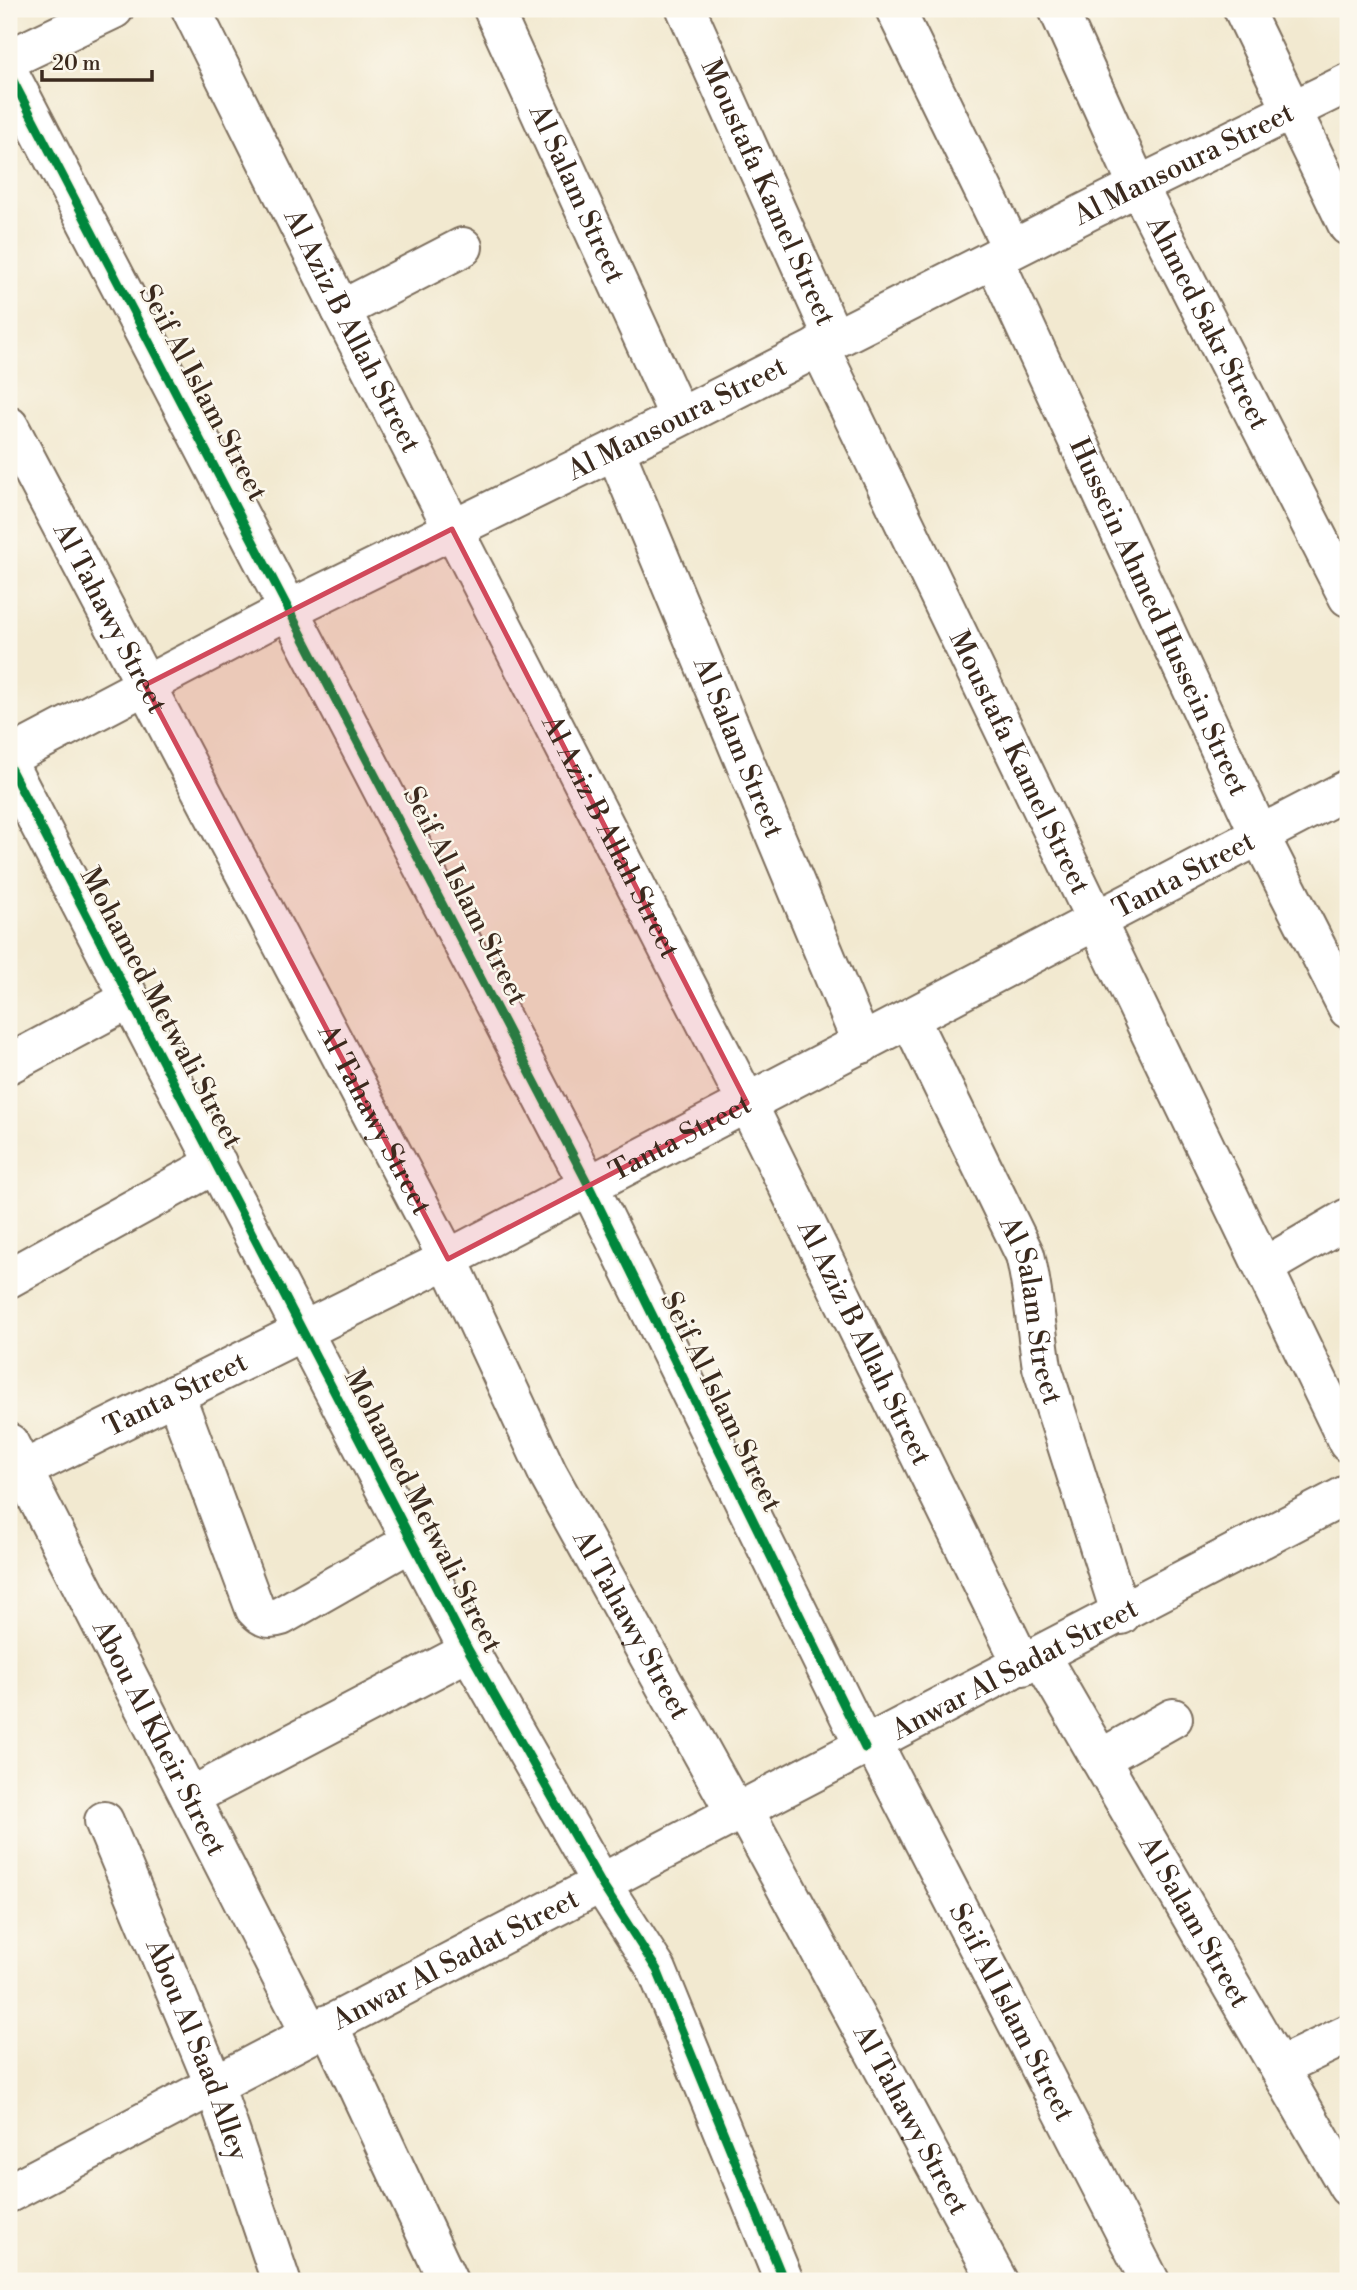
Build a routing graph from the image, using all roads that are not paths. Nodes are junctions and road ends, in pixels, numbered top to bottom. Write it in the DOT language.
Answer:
graph roads {
  1 [pos="114,9"];
  2 [pos="191,9"];
  3 [pos="493,9"];
  4 [pos="687,9"];
  5 [pos="895,9"];
  6 [pos="1058,9"];
  7 [pos="1243,9"];
  8 [pos="9,59"];
  9 [pos="9,73"];
  10 [pos="1348,83"];
  11 [pos="1292,111"];
  12 [pos="1138,186"];
  13 [pos="1348,226"];
  14 [pos="463,247"];
  15 [pos="1003,254"];
  16 [pos="341,310"];
  17 [pos="827,342"];
  18 [pos="679,417"];
  19 [pos="9,426"];
  20 [pos="615,450"];
  21 [pos="453,529"];
  22 [pos="1348,597"];
  23 [pos="290,608"];
  24 [pos="145,685"];
  25 [pos="9,757"];
  26 [pos="9,766"];
  27 [pos="1348,789"];
  28 [pos="1260,836"];
  29 [pos="1097,921"];
  30 [pos="130,999"];
  31 [pos="1348,1009"];
  32 [pos="910,1019"];
  33 [pos="862,1044"];
  34 [pos="9,1065"];
  35 [pos="747,1103"];
  36 [pos="217,1163"];
  37 [pos="589,1186"];
  38 [pos="1348,1218"];
  39 [pos="448,1259"];
  40 [pos="1264,1267"];
  41 [pos="9,1278"];
  42 [pos="304,1331"];
  43 [pos="175,1394"];
  44 [pos="1348,1443"];
  45 [pos="13,1463"];
  46 [pos="1348,1494"];
  47 [pos="411,1542"];
  48 [pos="1121,1615"];
  49 [pos="469,1651"];
  50 [pos="1032,1662"];
  51 [pos="1173,1718"];
  52 [pos="869,1745"];
  53 [pos="1100,1759"];
  54 [pos="190,1797"];
  55 [pos="740,1812"];
  56 [pos="104,1821"];
  57 [pos="601,1883"];
  58 [pos="319,2028"];
  59 [pos="1348,2034"];
  60 [pos="1279,2067"];
  61 [pos="214,2084"];
  62 [pos="1348,2187"];
  63 [pos="9,2193"];
  64 [pos="780,2280"];
  65 [pos="281,2281"];
  66 [pos="448,2281"];
  67 [pos="998,2281"];
  68 [pos="1150,2281"];
  1 -- 8 [label="street"];
  2 -- 16 [label="street, Al Aziz B Allah Street"];
  3 -- 18 [label="street, Al Salam Street"];
  4 -- 17 [label="street, Moustafa Kamel Street"];
  5 -- 15 [label="street, Hussein Ahmed Hussein Street"];
  6 -- 12 [label="street, Ahmed Sakr Street"];
  7 -- 11 [label="street"];
  9 -- 23 [label="street, Seif Al Islam Street"];
  10 -- 11 [label="street, Al Mansoura Street"];
  11 -- 12 [label="street, Al Mansoura Street"];
  11 -- 13 [label="street"];
  12 -- 15 [label="street, Al Mansoura Street"];
  12 -- 22 [label="street, Ahmed Sakr Street"];
  14 -- 16 [label="street"];
  15 -- 17 [label="street, Al Mansoura Street"];
  15 -- 28 [label="street, Hussein Ahmed Hussein Street"];
  16 -- 21 [label="street, Al Aziz B Allah Street"];
  17 -- 18 [label="street, Al Mansoura Street"];
  17 -- 29 [label="street, Moustafa Kamel Street"];
  18 -- 20 [label="street, Al Mansoura Street"];
  19 -- 24 [label="street, Al Tahawy Street"];
  20 -- 21 [label="street, Al Mansoura Street"];
  20 -- 33 [label="street, Al Salam Street"];
  21 -- 23 [label="street, Al Mansoura Street"];
  21 -- 35 [label="street, Al Aziz B Allah Street"];
  23 -- 24 [label="street, Al Mansoura Street"];
  23 -- 37 [label="street, Seif Al Islam Street"];
  24 -- 25 [label="street, Al Mansoura Street"];
  24 -- 39 [label="street, Al Tahawy Street"];
  26 -- 30 [label="street, Mohamed Metwali Street"];
  27 -- 28 [label="street, Tanta Street"];
  28 -- 29 [label="street, Tanta Street"];
  28 -- 31 [label="street, Hussein Ahmed Hussein Street"];
  29 -- 32 [label="street, Tanta Street"];
  29 -- 40 [label="street, Moustafa Kamel Street"];
  30 -- 34 [label="street"];
  30 -- 36 [label="street, Mohamed Metwali Street"];
  32 -- 33 [label="street, Tanta Street"];
  32 -- 48 [label="street, Al Salam Street"];
  33 -- 35 [label="street, Tanta Street"];
  35 -- 37 [label="street, Tanta Street"];
  35 -- 50 [label="street, Al Aziz B Allah Street"];
  36 -- 41 [label="street"];
  36 -- 42 [label="street, Mohamed Metwali Street"];
  37 -- 39 [label="street, Tanta Street"];
  37 -- 52 [label="street, Seif Al Islam Street"];
  38 -- 40 [label="street"];
  39 -- 42 [label="street, Tanta Street"];
  39 -- 55 [label="street, Al Tahawy Street"];
  40 -- 44 [label="street, Moustafa Kamel Street"];
  42 -- 43 [label="street, Tanta Street"];
  42 -- 47 [label="street, Mohamed Metwali Street"];
  43 -- 45 [label="street, Tanta Street"];
  43 -- 47 [label="street"];
  45 -- 54 [label="street, Abou Al Kheir Street"];
  46 -- 48 [label="street, Anwar Al Sadat Street"];
  47 -- 49 [label="street, Mohamed Metwali Street"];
  48 -- 50 [label="street, Anwar Al Sadat Street"];
  49 -- 54 [label="street"];
  49 -- 57 [label="street, Mohamed Metwali Street"];
  50 -- 52 [label="street, Anwar Al Sadat Street"];
  50 -- 53 [label="street, Al Salam Street"];
  51 -- 53 [label="street"];
  52 -- 55 [label="street, Anwar Al Sadat Street"];
  52 -- 68 [label="street, Seif Al Islam Street"];
  53 -- 60 [label="street, Al Salam Street"];
  54 -- 58 [label="street, Abou Al Kheir Street"];
  55 -- 57 [label="street, Anwar Al Sadat Street"];
  55 -- 67 [label="street, Al Tahawy Street"];
  56 -- 61 [label="street, Abou Al Saad Alley"];
  57 -- 58 [label="street, Anwar Al Sadat Street"];
  57 -- 64 [label="street, Mohamed Metwali Street"];
  58 -- 61 [label="street, Anwar Al Sadat Street"];
  58 -- 66 [label="street, Abou Al Kheir Street"];
  59 -- 60 [label="street"];
  60 -- 62 [label="street, Al Salam Street"];
  61 -- 63 [label="street, Anwar Al Sadat Street"];
  61 -- 65 [label="street, Abou Al Saad Alley"];
}
